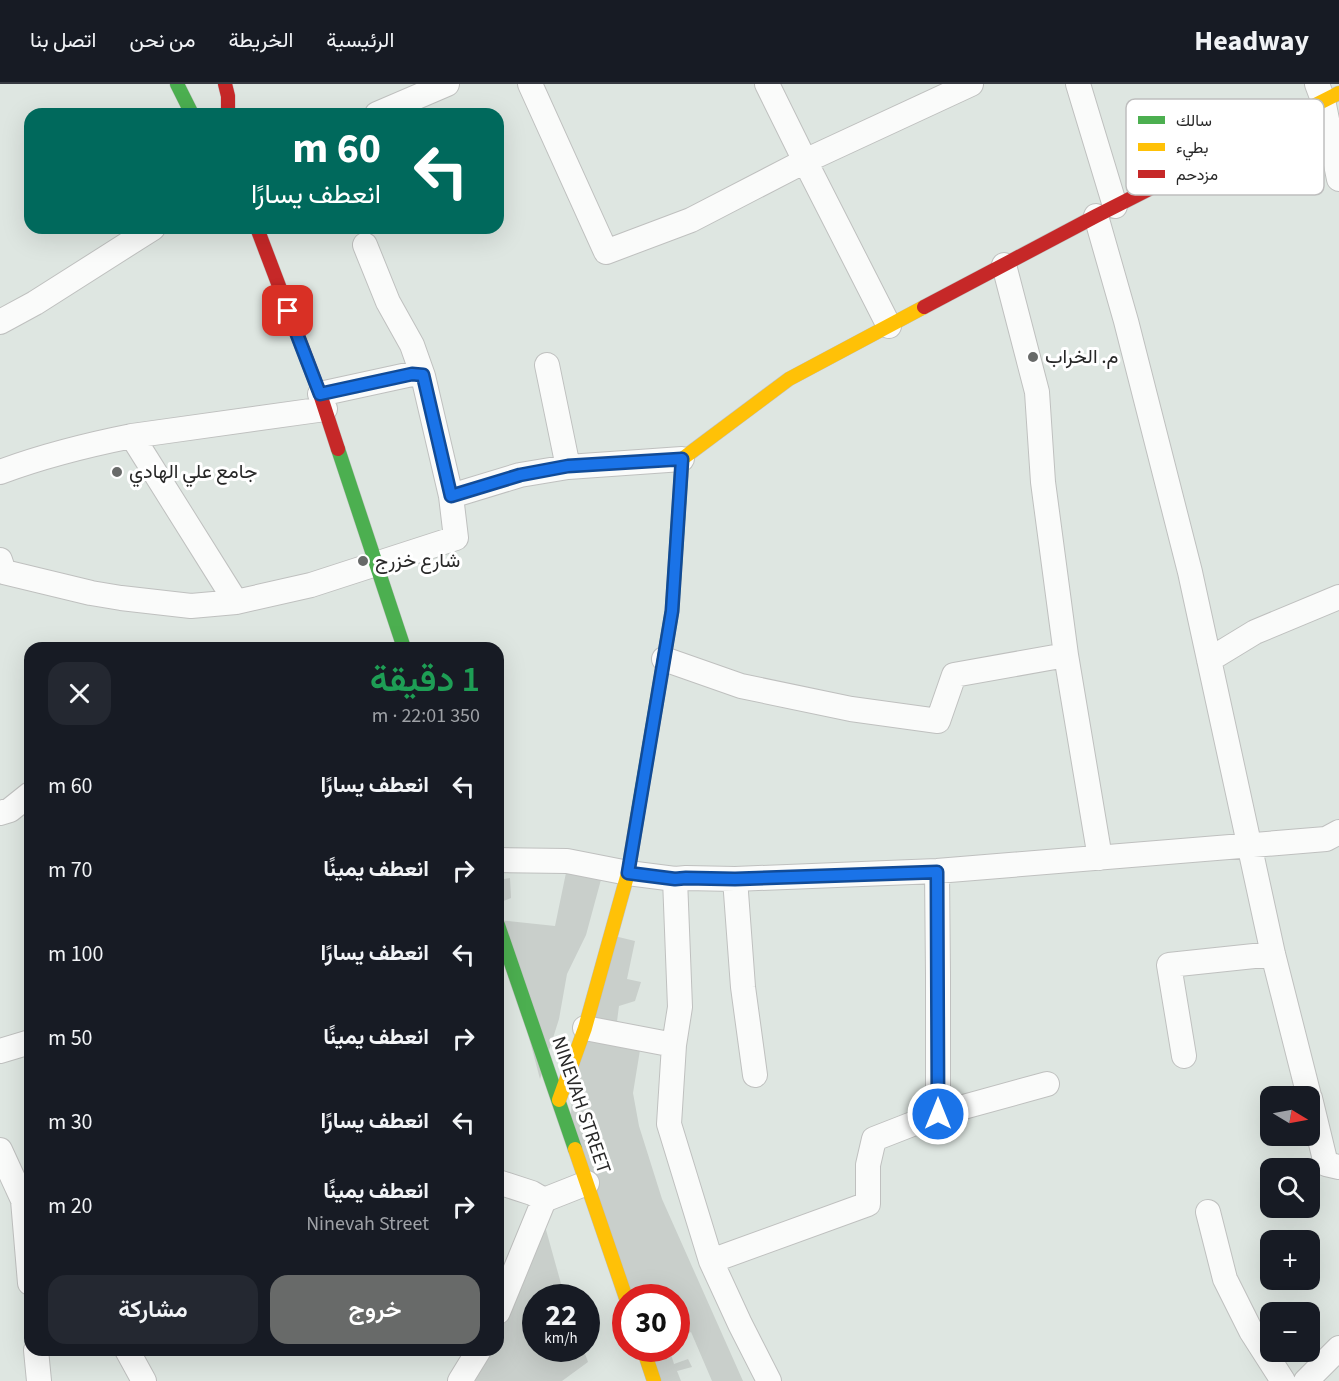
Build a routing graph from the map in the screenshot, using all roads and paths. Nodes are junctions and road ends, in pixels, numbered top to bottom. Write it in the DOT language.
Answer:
graph roads {
  1 [pos="177,84"];
  2 [pos="225,84"];
  3 [pos="447,84"];
  4 [pos="530,84"];
  5 [pos="767,84"];
  6 [pos="971,84"];
  7 [pos="1078,84"];
  8 [pos="1326,92"];
  9 [pos="189,108"];
  10 [pos="228,108"];
  11 [pos="391,108"];
  12 [pos="805,161"];
  13 [pos="1339,179"];
  14 [pos="1135,195"];
  15 [pos="1105,211"];
  16 [pos="144,234"];
  17 [pos="259,234"];
  18 [pos="365,245"];
  19 [pos="1004,265"];
  20 [pos="0,322"];
  21 [pos="889,326"];
  22 [pos="548,365"];
  23 [pos="423,375"];
  24 [pos="323,402"];
  25 [pos="132,436"];
  26 [pos="682,459"];
  27 [pos="568,466"];
  28 [pos="0,472"];
  29 [pos="451,496"];
  30 [pos="377,564"];
  31 [pos="1,569"];
  32 [pos="1339,597"];
  33 [pos="236,602"];
  34 [pos="403,642"];
  35 [pos="1066,655"];
  36 [pos="664,659"];
  37 [pos="1209,660"];
  38 [pos="24,799"];
  39 [pos="0,813"];
  40 [pos="1339,832"];
  41 [pos="1249,845"];
  42 [pos="1100,858"];
  43 [pos="504,860"];
  44 [pos="937,872"];
  45 [pos="628,873"];
  46 [pos="675,879"];
  47 [pos="735,879"];
  48 [pos="504,942"];
  49 [pos="1273,954"];
  50 [pos="585,1028"];
  51 [pos="24,1044"];
  52 [pos="674,1045"];
  53 [pos="0,1051"];
  54 [pos="1184,1056"];
  55 [pos="755,1075"];
  56 [pos="1047,1084"];
  57 [pos="1306,1086"];
  58 [pos="559,1100"];
  59 [pos="938,1114"];
  60 [pos="1320,1140"];
  61 [pos="0,1150"];
  62 [pos="1339,1167"];
  63 [pos="587,1183"];
  64 [pos="504,1184"];
  65 [pos="544,1200"];
  66 [pos="24,1212"];
  67 [pos="1208,1212"];
  68 [pos="711,1261"];
  69 [pos="621,1284"];
  70 [pos="504,1297"];
  71 [pos="1339,1348"];
  72 [pos="37,1356"];
  73 [pos="130,1356"];
  74 [pos="475,1356"];
  75 [pos="648,1362"];
  76 [pos="39,1381"];
  77 [pos="144,1381"];
  78 [pos="460,1381"];
  79 [pos="654,1381"];
  80 [pos="769,1381"];
  81 [pos="1283,1381"];
  82 [pos="1306,1381"];
  1 -- 9 [label="street"];
  2 -- 10 [label="street"];
  3 -- 11 [label="street"];
  4 -- 12 [label="street"];
  5 -- 12 [label="street"];
  6 -- 12 [label="street"];
  7 -- 15 [label="street"];
  8 -- 13 [label="street"];
  12 -- 21 [label="street"];
  14 -- 15 [label="street"];
  15 -- 19 [label="street"];
  15 -- 37 [label="street"];
  16 -- 20 [label="street"];
  17 -- 24 [label="street"];
  18 -- 23 [label="street"];
  19 -- 21 [label="street"];
  19 -- 35 [label="street"];
  21 -- 26 [label="street"];
  22 -- 27 [label="street"];
  23 -- 24 [label="street"];
  23 -- 29 [label="street"];
  24 -- 25 [label="street"];
  24 -- 30 [label="street"];
  25 -- 28 [label="street"];
  25 -- 33 [label="street"];
  26 -- 27 [label="street"];
  26 -- 36 [label="street"];
  27 -- 29 [label="street"];
  29 -- 30 [label="street"];
  30 -- 33 [label="street"];
  30 -- 34 [label="street"];
  31 -- 33 [label="street"];
  32 -- 37 [label="street"];
  35 -- 36 [label="street"];
  35 -- 42 [label="street"];
  36 -- 45 [label="street"];
  37 -- 41 [label="street"];
  38 -- 39 [label="street"];
  40 -- 41 [label="street"];
  41 -- 42 [label="street"];
  41 -- 49 [label="street"];
  42 -- 44 [label="street"];
  43 -- 45 [label="street"];
  44 -- 47 [label="street"];
  44 -- 59 [label="street"];
  45 -- 46 [label="street"];
  45 -- 50 [label="street"];
  46 -- 47 [label="street"];
  46 -- 52 [label="street"];
  47 -- 55 [label="street"];
  48 -- 58 [label="street, NINEVAH STREET"];
  49 -- 54 [label="street"];
  49 -- 57 [label="street"];
  50 -- 52 [label="street"];
  50 -- 58 [label="street"];
  51 -- 53 [label="street"];
  52 -- 68 [label="street"];
  56 -- 59 [label="street"];
  58 -- 63 [label="street, NINEVAH STREET"];
  59 -- 68 [label="street"];
  60 -- 62 [label="street"];
  61 -- 66 [label="street"];
  63 -- 65 [label="street"];
  63 -- 69 [label="street, NINEVAH STREET"];
  64 -- 65 [label="street"];
  65 -- 70 [label="street"];
  67 -- 81 [label="street"];
  68 -- 80 [label="street"];
  71 -- 82 [label="street"];
  72 -- 76 [label="street"];
  73 -- 77 [label="street"];
  74 -- 78 [label="street"];
  75 -- 79 [label="street"];
}
